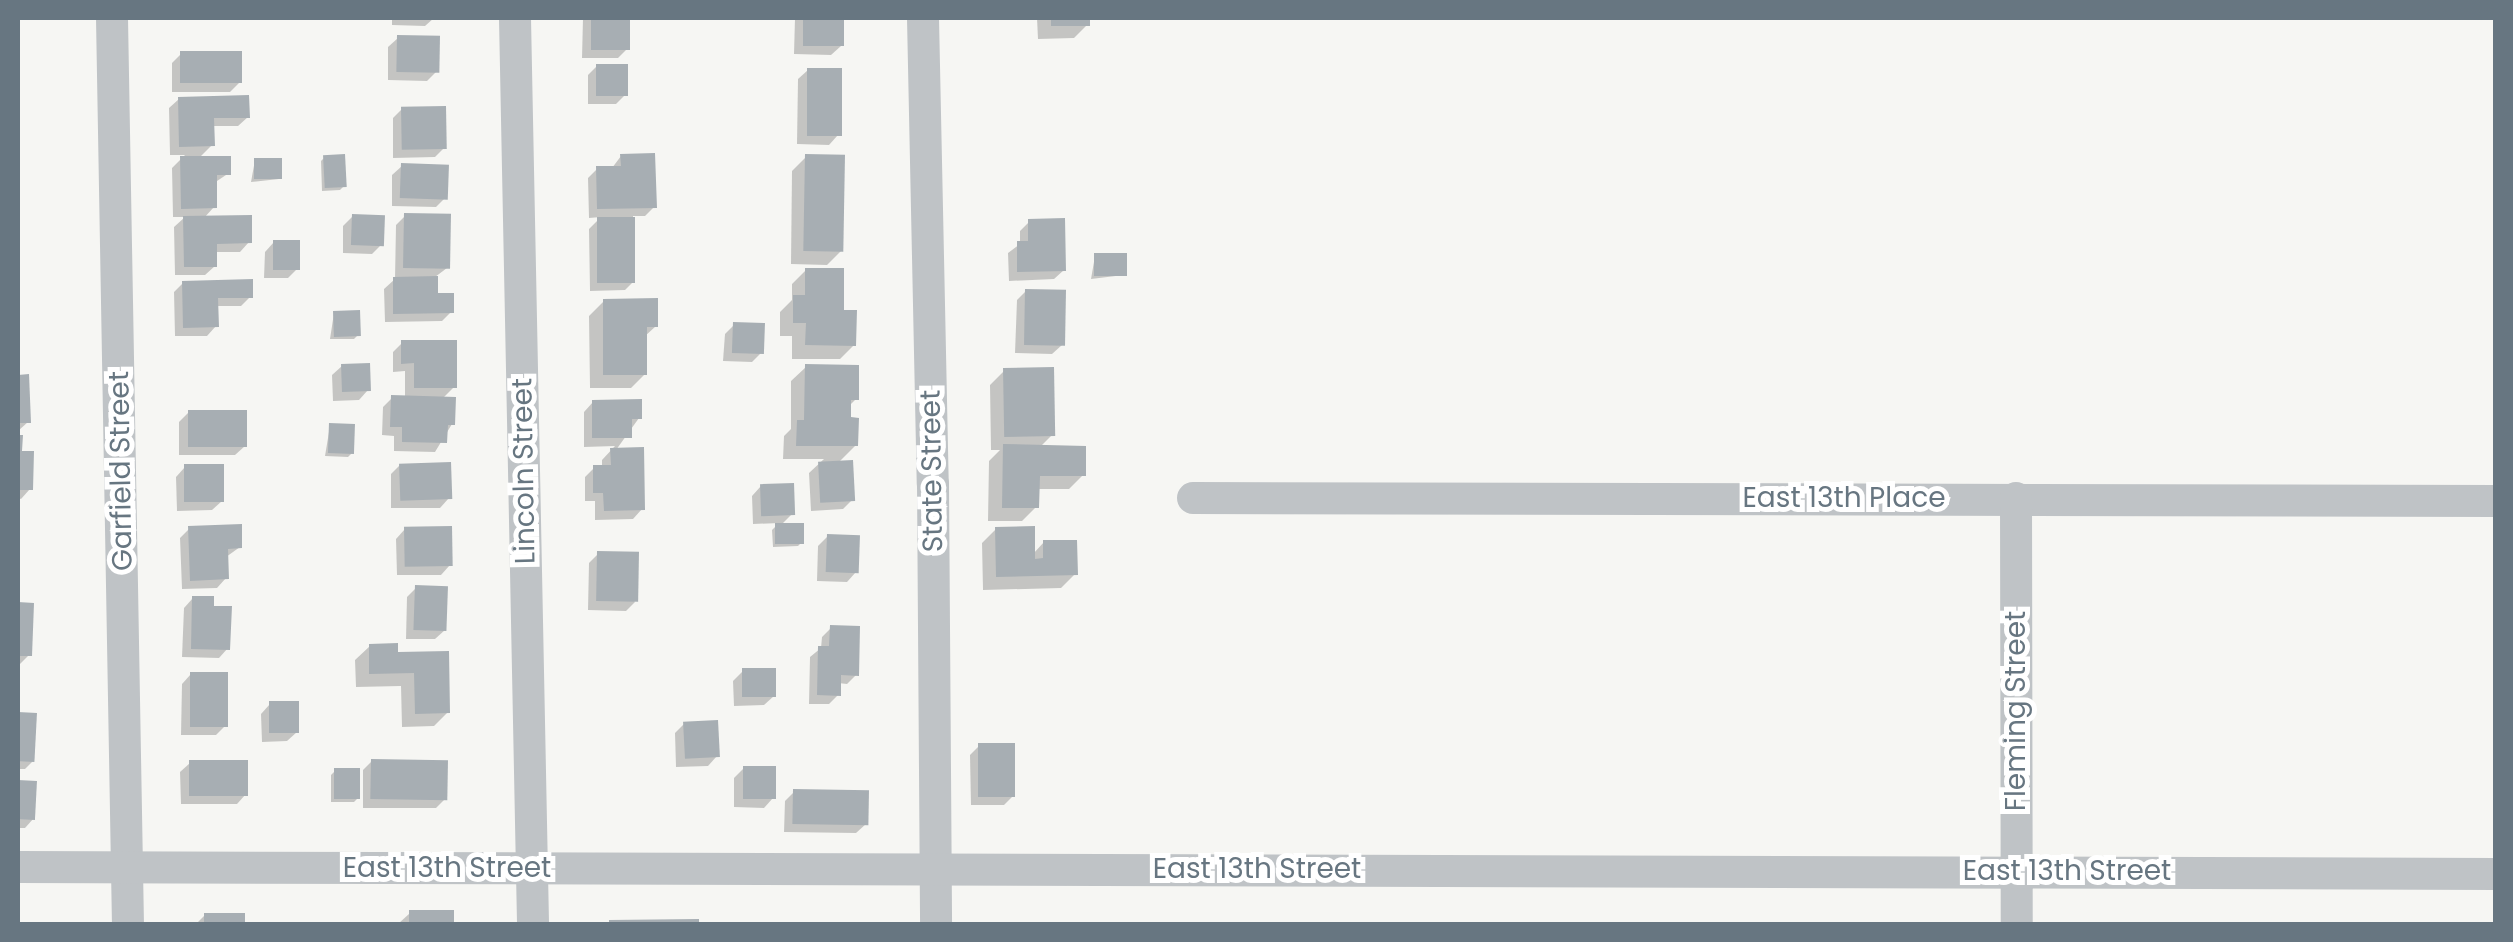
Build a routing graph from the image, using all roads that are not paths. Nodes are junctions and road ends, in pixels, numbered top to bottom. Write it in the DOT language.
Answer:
graph roads {
  1 [pos="112,18"];
  2 [pos="515,18"];
  3 [pos="923,18"];
  4 [pos="1193,498"];
  5 [pos="2016,498"];
  6 [pos="2496,501"];
  7 [pos="18,867"];
  8 [pos="128,867"];
  9 [pos="532,868"];
  10 [pos="935,868"];
  11 [pos="2016,870"];
  12 [pos="2496,874"];
  13 [pos="128,924"];
  14 [pos="533,924"];
  15 [pos="936,924"];
  16 [pos="2017,924"];
  1 -- 8 [label="street, Garfield Street"];
  2 -- 9 [label="street, Lincoln Street"];
  3 -- 10 [label="street, State Street"];
  4 -- 5 [label="street, East 13th Place"];
  5 -- 6 [label="street, East 13th Place"];
  5 -- 11 [label="street, Fleming Street"];
  7 -- 8 [label="street, East 13th Street"];
  8 -- 9 [label="street, East 13th Street"];
  8 -- 13 [label="street, Garfield Street"];
  9 -- 10 [label="street, East 13th Street"];
  9 -- 14 [label="street, Lincoln Street"];
  10 -- 11 [label="street, East 13th Street"];
  10 -- 15 [label="street, State Street"];
  11 -- 12 [label="street, East 13th Street"];
  11 -- 16 [label="street, Fleming Street"];
}
